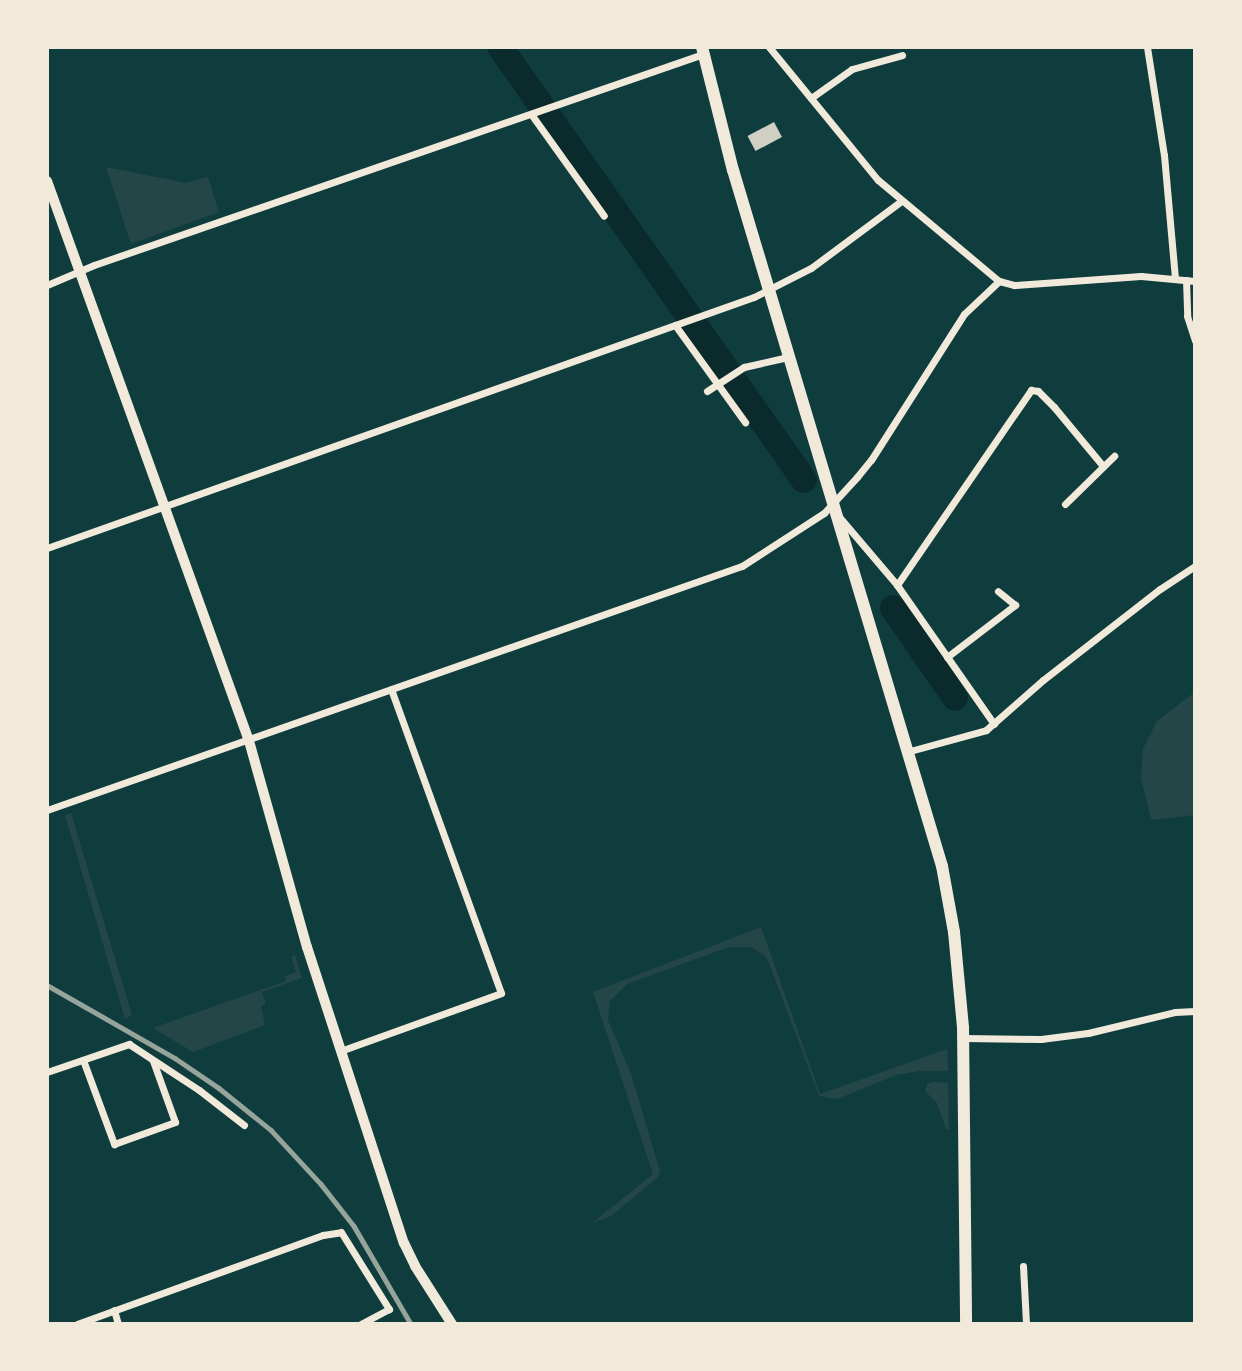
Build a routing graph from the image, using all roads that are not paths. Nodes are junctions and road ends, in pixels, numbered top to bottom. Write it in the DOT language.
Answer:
graph roads {
  1 [pos="769,47"];
  2 [pos="1147,47"];
  3 [pos="703,51"];
  4 [pos="902,55"];
  5 [pos="811,99"];
  6 [pos="534,113"];
  7 [pos="47,181"];
  8 [pos="900,202"];
  9 [pos="604,216"];
  10 [pos="79,272"];
  11 [pos="1175,278"];
  12 [pos="1186,280"];
  13 [pos="999,281"];
  14 [pos="1195,281"];
  15 [pos="47,285"];
  16 [pos="768,291"];
  17 [pos="679,324"];
  18 [pos="1195,341"];
  19 [pos="788,357"];
  20 [pos="721,382"];
  21 [pos="707,391"];
  22 [pos="746,422"];
  23 [pos="1114,456"];
  24 [pos="1103,466"];
  25 [pos="1065,504"];
  26 [pos="164,506"];
  27 [pos="835,508"];
  28 [pos="47,548"];
  29 [pos="1195,566"];
  30 [pos="897,585"];
  31 [pos="998,591"];
  32 [pos="947,657"];
  33 [pos="391,689"];
  34 [pos="994,724"];
  35 [pos="248,741"];
  36 [pos="909,751"];
  37 [pos="47,810"];
  38 [pos="1195,1011"];
  39 [pos="963,1038"];
  40 [pos="343,1050"];
  41 [pos="83,1060"];
  42 [pos="152,1061"];
  43 [pos="47,1072"];
  44 [pos="244,1125"];
  45 [pos="1023,1266"];
  46 [pos="114,1310"];
  47 [pos="77,1324"];
  48 [pos="118,1324"];
  49 [pos="361,1324"];
  50 [pos="452,1324"];
  51 [pos="966,1324"];
  52 [pos="1026,1324"];
  1 -- 5 [label="street"];
  2 -- 11 [label="street"];
  3 -- 6 [label="street"];
  3 -- 16 [label="main road"];
  4 -- 5 [label="street"];
  5 -- 8 [label="street"];
  6 -- 9 [label="street"];
  6 -- 10 [label="street"];
  7 -- 10 [label="street"];
  8 -- 13 [label="street"];
  8 -- 16 [label="street"];
  10 -- 15 [label="street"];
  10 -- 26 [label="street"];
  11 -- 12 [label="street"];
  11 -- 13 [label="street"];
  12 -- 14 [label="street"];
  12 -- 18 [label="street"];
  13 -- 27 [label="street"];
  16 -- 17 [label="street"];
  16 -- 19 [label="main road"];
  17 -- 20 [label="street"];
  17 -- 26 [label="street"];
  19 -- 20 [label="street"];
  19 -- 27 [label="main road"];
  20 -- 21 [label="street"];
  20 -- 22 [label="street"];
  23 -- 24 [label="street"];
  24 -- 25 [label="street"];
  24 -- 30 [label="street"];
  26 -- 28 [label="street"];
  26 -- 35 [label="street"];
  27 -- 30 [label="street"];
  27 -- 33 [label="street"];
  27 -- 36 [label="main road"];
  29 -- 34 [label="street"];
  30 -- 32 [label="street"];
  31 -- 32 [label="street"];
  32 -- 34 [label="street"];
  33 -- 35 [label="street"];
  33 -- 40 [label="street"];
  34 -- 36 [label="street"];
  35 -- 37 [label="street"];
  35 -- 40 [label="street"];
  36 -- 39 [label="main road"];
  38 -- 39 [label="street"];
  39 -- 51 [label="main road"];
  40 -- 50 [label="street"];
  41 -- 42 [label="street"];
  41 -- 42 [label="street"];
  41 -- 43 [label="street"];
  42 -- 44 [label="street"];
  45 -- 52 [label="street"];
  46 -- 47 [label="street"];
  46 -- 48 [label="street"];
  46 -- 49 [label="street"];
}
